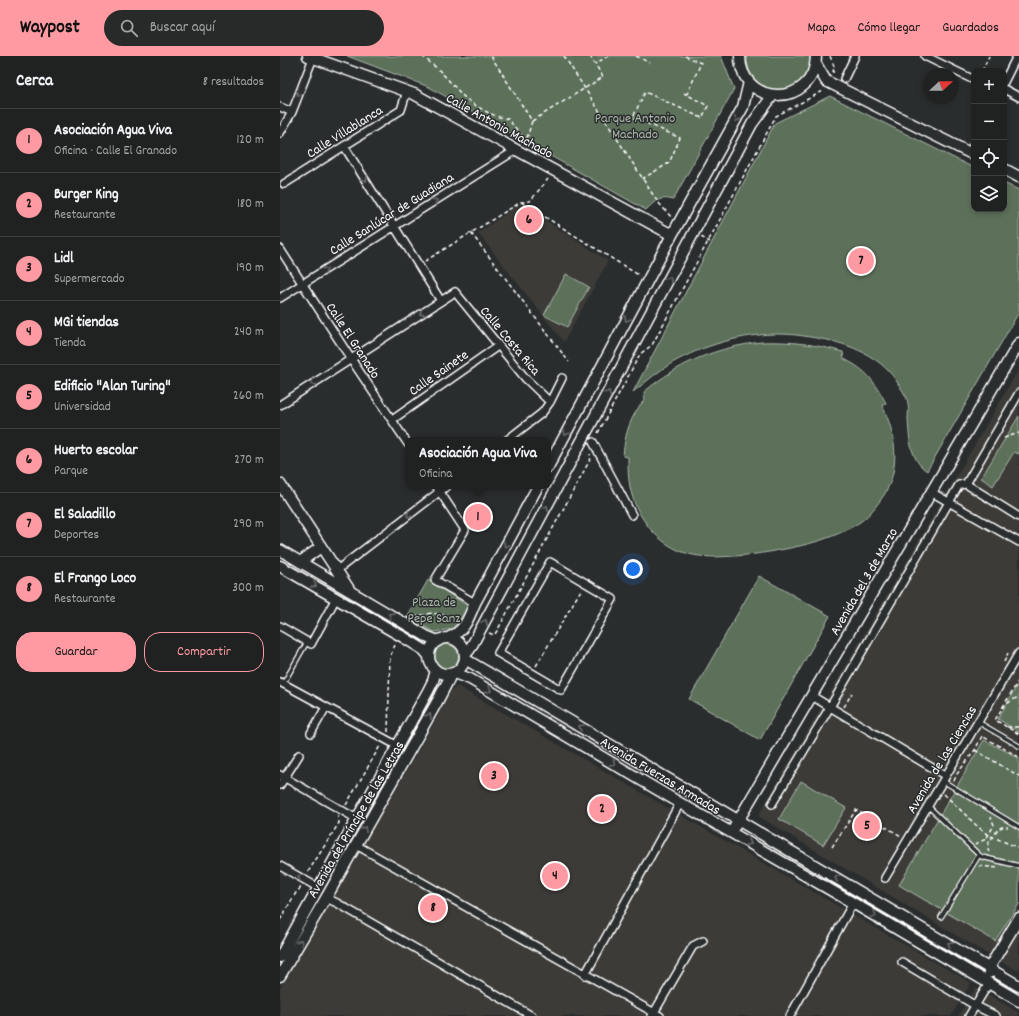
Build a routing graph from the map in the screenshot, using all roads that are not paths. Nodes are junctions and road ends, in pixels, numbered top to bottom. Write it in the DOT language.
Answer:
graph roads {
  1 [pos="740,56"];
  2 [pos="855,56"];
  3 [pos="926,56"];
  4 [pos="1017,56"];
  5 [pos="310,57"];
  6 [pos="816,60"];
  7 [pos="1007,76"];
  8 [pos="971,78"];
  9 [pos="844,79"];
  10 [pos="826,81"];
  11 [pos="749,82"];
  12 [pos="804,86"];
  13 [pos="407,91"];
  14 [pos="1007,91"];
  15 [pos="773,95"];
  16 [pos="1019,97"];
  17 [pos="280,107"];
  18 [pos="292,112"];
  19 [pos="280,133"];
  20 [pos="344,146"];
  21 [pos="521,147"];
  22 [pos="971,150"];
  23 [pos="1007,171"];
  24 [pos="1019,177"];
  25 [pos="284,184"];
  26 [pos="395,226"];
  27 [pos="672,235"];
  28 [pos="280,249"];
  29 [pos="302,284"];
  30 [pos="280,298"];
  31 [pos="441,301"];
  32 [pos="1019,343"];
  33 [pos="498,346"];
  34 [pos="351,359"];
  35 [pos="562,378"];
  36 [pos="1019,393"];
  37 [pos="550,402"];
  38 [pos="280,405"];
  39 [pos="392,420"];
  40 [pos="511,437"];
  41 [pos="405,440"];
  42 [pos="593,442"];
  43 [pos="551,461"];
  44 [pos="280,484"];
  45 [pos="966,484"];
  46 [pos="438,489"];
  47 [pos="536,489"];
  48 [pos="931,492"];
  49 [pos="949,503"];
  50 [pos="632,515"];
  51 [pos="1019,517"];
  52 [pos="1019,542"];
  53 [pos="321,547"];
  54 [pos="280,550"];
  55 [pos="300,562"];
  56 [pos="280,566"];
  57 [pos="337,570"];
  58 [pos="350,591"];
  59 [pos="336,598"];
  60 [pos="475,603"];
  61 [pos="280,627"];
  62 [pos="448,638"];
  63 [pos="438,640"];
  64 [pos="307,642"];
  65 [pos="1019,653"];
  66 [pos="429,656"];
  67 [pos="465,657"];
  68 [pos="436,670"];
  69 [pos="452,673"];
  70 [pos="532,673"];
  71 [pos="282,683"];
  72 [pos="812,696"];
  73 [pos="326,707"];
  74 [pos="830,707"];
  75 [pos="978,722"];
  76 [pos="311,733"];
  77 [pos="398,746"];
  78 [pos="1019,746"];
  79 [pos="299,755"];
  80 [pos="282,777"];
  81 [pos="945,778"];
  82 [pos="280,785"];
  83 [pos="680,803"];
  84 [pos="772,804"];
  85 [pos="928,806"];
  86 [pos="357,819"];
  87 [pos="738,820"];
  88 [pos="1019,827"];
  89 [pos="731,833"];
  90 [pos="356,845"];
  91 [pos="979,855"];
  92 [pos="280,866"];
  93 [pos="1019,866"];
  94 [pos="885,878"];
  95 [pos="319,888"];
  96 [pos="860,892"];
  97 [pos="326,898"];
  98 [pos="853,903"];
  99 [pos="941,917"];
  100 [pos="1019,918"];
  101 [pos="703,941"];
  102 [pos="281,951"];
  103 [pos="942,956"];
  104 [pos="902,962"];
  105 [pos="989,968"];
  106 [pos="585,975"];
  107 [pos="280,976"];
  108 [pos="989,983"];
  109 [pos="1019,986"];
  110 [pos="1019,1001"];
  111 [pos="976,1006"];
  112 [pos="655,1015"];
  113 [pos="532,1016"];
  114 [pos="790,1016"];
  115 [pos="969,1016"];
  116 [pos="996,1016"];
  1 -- 11 [label="street"];
  2 -- 9 [label="street"];
  3 -- 8 [label="street"];
  4 -- 7 [label="street"];
  5 -- 13 [label="street, Calle Antonio Machado"];
  5 -- 18 [label="street, one-way"];
  6 -- 10 [label="street"];
  6 -- 12 [label="street"];
  10 -- 12 [label="street"];
  10 -- 22 [label="street"];
  11 -- 15 [label="street"];
  11 -- 27 [label="street, one-way"];
  12 -- 15 [label="street"];
  13 -- 20 [label="street, Calle Villablanca"];
  13 -- 21 [label="street, Calle Antonio Machado"];
  14 -- 16 [label="street"];
  67 -- 15 [label="street, one-way"];
  17 -- 18 [label="street"];
  18 -- 19 [label="street"];
  20 -- 25 [label="street, Calle Villablanca"];
  20 -- 26 [label="street, one-way"];
  26 -- 21 [label="street, Calle Sanlúcar de Guadiana, one-way"];
  21 -- 27 [label="street, Calle Antonio Machado"];
  23 -- 24 [label="street"];
  29 -- 26 [label="street, Calle Sanlúcar de Guadiana, one-way"];
  26 -- 31 [label="street"];
  27 -- 43 [label="street, one-way"];
  28 -- 29 [label="street, Calle El Granado"];
  29 -- 30 [label="street, Calle Sanlúcar de Guadiana"];
  29 -- 34 [label="street, Calle El Granado"];
  31 -- 33 [label="street, Calle Costa Rica"];
  31 -- 34 [label="street, one-way"];
  32 -- 48 [label="street, Avenida del 3 de Marzo"];
  33 -- 37 [label="street, Calle Costa Rica"];
  33 -- 39 [label="street, Calle Sainete"];
  34 -- 38 [label="street, one-way"];
  34 -- 39 [label="street, Calle El Granado"];
  35 -- 37 [label="street"];
  36 -- 45 [label="street"];
  37 -- 40 [label="street"];
  39 -- 41 [label="street, Calle El Granado"];
  42 -- 50 [label="street"];
  44 -- 53 [label="street"];
  45 -- 49 [label="street"];
  45 -- 51 [label="street"];
  46 -- 57 [label="street, one-way"];
  46 -- 60 [label="street"];
  47 -- 60 [label="street, one-way"];
  48 -- 49 [label="street"];
  48 -- 72 [label="street, Avenida del 3 de Marzo"];
  49 -- 52 [label="street"];
  49 -- 74 [label="street"];
  53 -- 55 [label="street"];
  53 -- 57 [label="street"];
  54 -- 55 [label="street"];
  55 -- 58 [label="street"];
  56 -- 59 [label="street, one-way"];
  57 -- 58 [label="street"];
  63 -- 58 [label="street, one-way"];
  59 -- 64 [label="street"];
  59 -- 66 [label="street"];
  60 -- 62 [label="street"];
  61 -- 64 [label="street"];
  62 -- 63 [label="street"];
  62 -- 67 [label="street"];
  63 -- 66 [label="street"];
  64 -- 71 [label="lane"];
  65 -- 75 [label="street, Avenida de las Ciencias"];
  66 -- 68 [label="street"];
  67 -- 69 [label="street"];
  87 -- 67 [label="street, Avenida Fuerzas Armadas, one-way"];
  68 -- 69 [label="street"];
  68 -- 77 [label="street, Avenida del Príncipe de las Letras"];
  69 -- 83 [label="street, Avenida Fuerzas Armadas, one-way"];
  90 -- 69 [label="street, Avenida del Príncipe de las Letras, one-way"];
  70 -- 70 [label="street"];
  71 -- 73 [label="street"];
  72 -- 74 [label="street"];
  72 -- 87 [label="street, Avenida del 3 de Marzo"];
  73 -- 76 [label="street"];
  73 -- 77 [label="street"];
  74 -- 81 [label="street"];
  74 -- 84 [label="street"];
  75 -- 78 [label="lane"];
  75 -- 81 [label="street, Avenida de las Ciencias"];
  77 -- 86 [label="street, Avenida del Príncipe de las Letras"];
  79 -- 80 [label="street"];
  80 -- 82 [label="street"];
  80 -- 86 [label="street"];
  81 -- 85 [label="street, Avenida de las Ciencias"];
  81 -- 88 [label="lane"];
  83 -- 89 [label="street, Avenida Fuerzas Armadas"];
  83 -- 106 [label="street"];
  85 -- 91 [label="lane"];
  85 -- 94 [label="street, Avenida de las Ciencias"];
  86 -- 95 [label="street, Avenida del Príncipe de las Letras"];
  87 -- 89 [label="street, Avenida del 3 de Marzo"];
  96 -- 87 [label="street, Avenida Fuerzas Armadas, one-way"];
  89 -- 98 [label="street, Avenida Fuerzas Armadas, one-way"];
  90 -- 97 [label="street, Avenida del Príncipe de las Letras"];
  90 -- 106 [label="street"];
  91 -- 93 [label="lane"];
  91 -- 99 [label="lane"];
  95 -- 92 [label="street, one-way"];
  95 -- 102 [label="street, Avenida del Príncipe de las Letras"];
  96 -- 98 [label="street"];
  105 -- 96 [label="street, Avenida Fuerzas Armadas, one-way"];
  107 -- 97 [label="street, Avenida del Príncipe de las Letras, one-way"];
  97 -- 113 [label="street"];
  98 -- 103 [label="street, Avenida Fuerzas Armadas, one-way"];
  98 -- 114 [label="street"];
  100 -- 105 [label="street"];
  101 -- 112 [label="street"];
  103 -- 105 [label="street, Avenida Fuerzas Armadas"];
  103 -- 108 [label="street, Avenida Fuerzas Armadas"];
  104 -- 111 [label="street"];
  105 -- 108 [label="street"];
  105 -- 109 [label="street, Avenida Fuerzas Armadas"];
  106 -- 112 [label="street"];
  108 -- 110 [label="street, Avenida Fuerzas Armadas"];
  108 -- 111 [label="street"];
  111 -- 115 [label="street"];
  111 -- 116 [label="street"];
}
